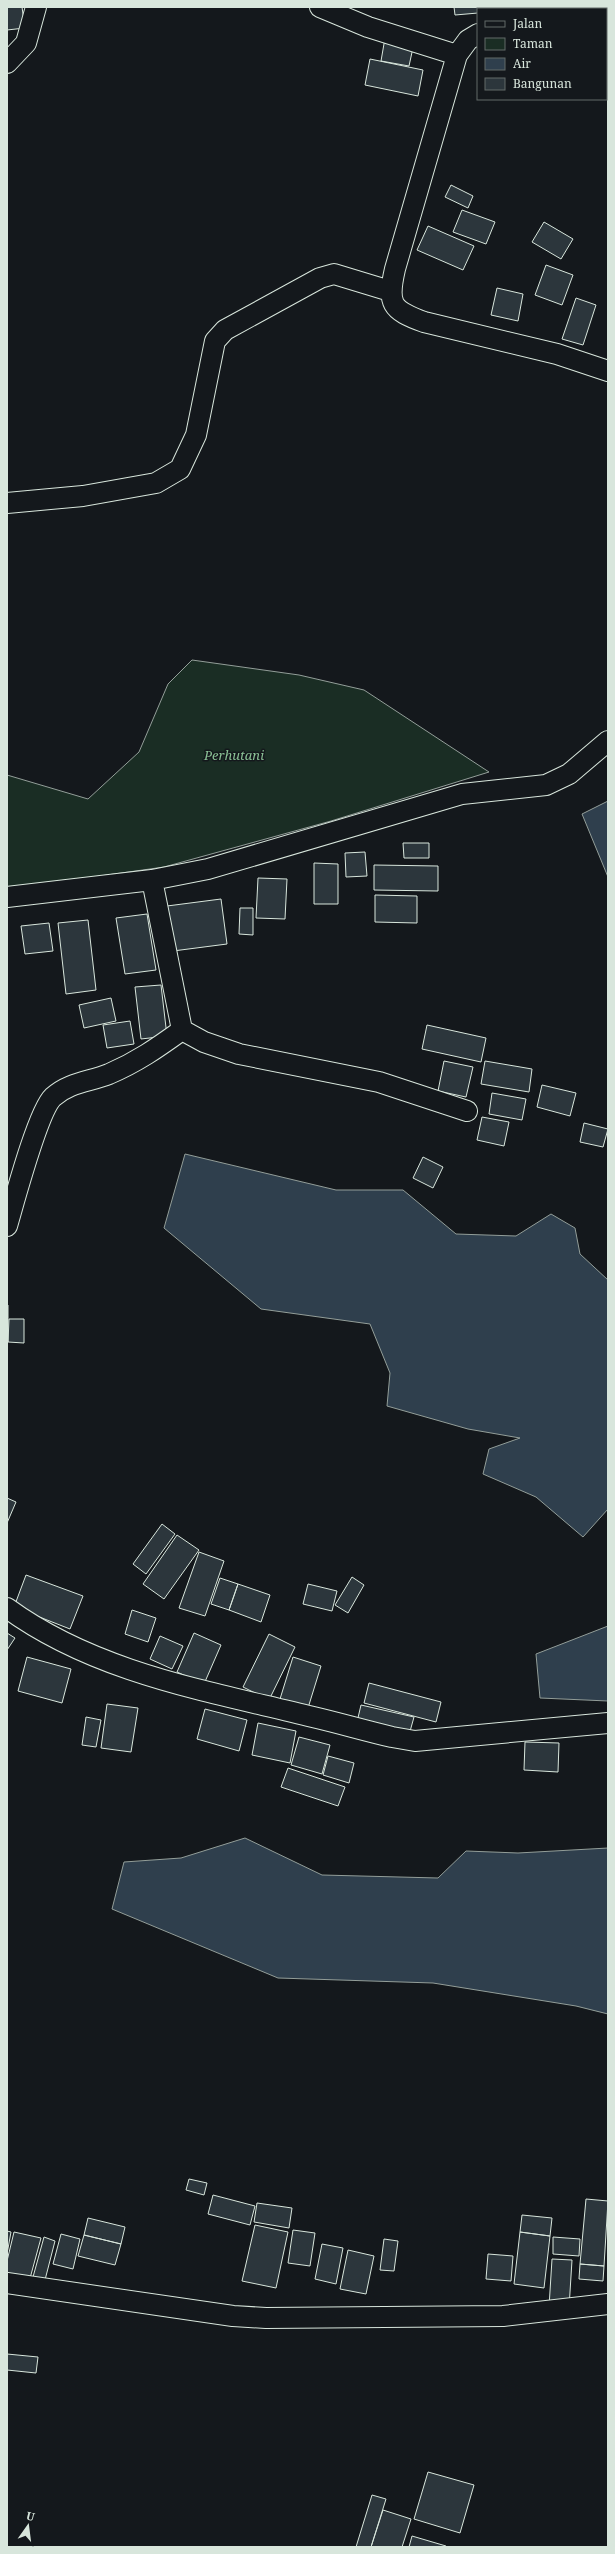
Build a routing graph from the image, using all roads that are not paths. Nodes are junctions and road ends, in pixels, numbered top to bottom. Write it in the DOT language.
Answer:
graph roads {
  1 [pos="36,7"];
  2 [pos="320,7"];
  3 [pos="477,35"];
  4 [pos="456,55"];
  5 [pos="7,63"];
  6 [pos="390,291"];
  7 [pos="608,371"];
  8 [pos="7,503"];
  9 [pos="608,741"];
  10 [pos="152,880"];
  11 [pos="7,897"];
  12 [pos="182,1030"];
  13 [pos="467,1111"];
  14 [pos="7,1226"];
  15 [pos="7,1608"];
  16 [pos="608,1723"];
  17 [pos="7,2283"];
  18 [pos="608,2304"];
  1 -- 5 [label="street"];
  2 -- 4 [label="street"];
  3 -- 4 [label="street"];
  4 -- 6 [label="street"];
  6 -- 7 [label="street"];
  6 -- 8 [label="street"];
  9 -- 10 [label="street"];
  10 -- 11 [label="street"];
  10 -- 12 [label="street"];
  12 -- 13 [label="street"];
  12 -- 14 [label="street"];
  15 -- 16 [label="street"];
  17 -- 18 [label="street"];
}
